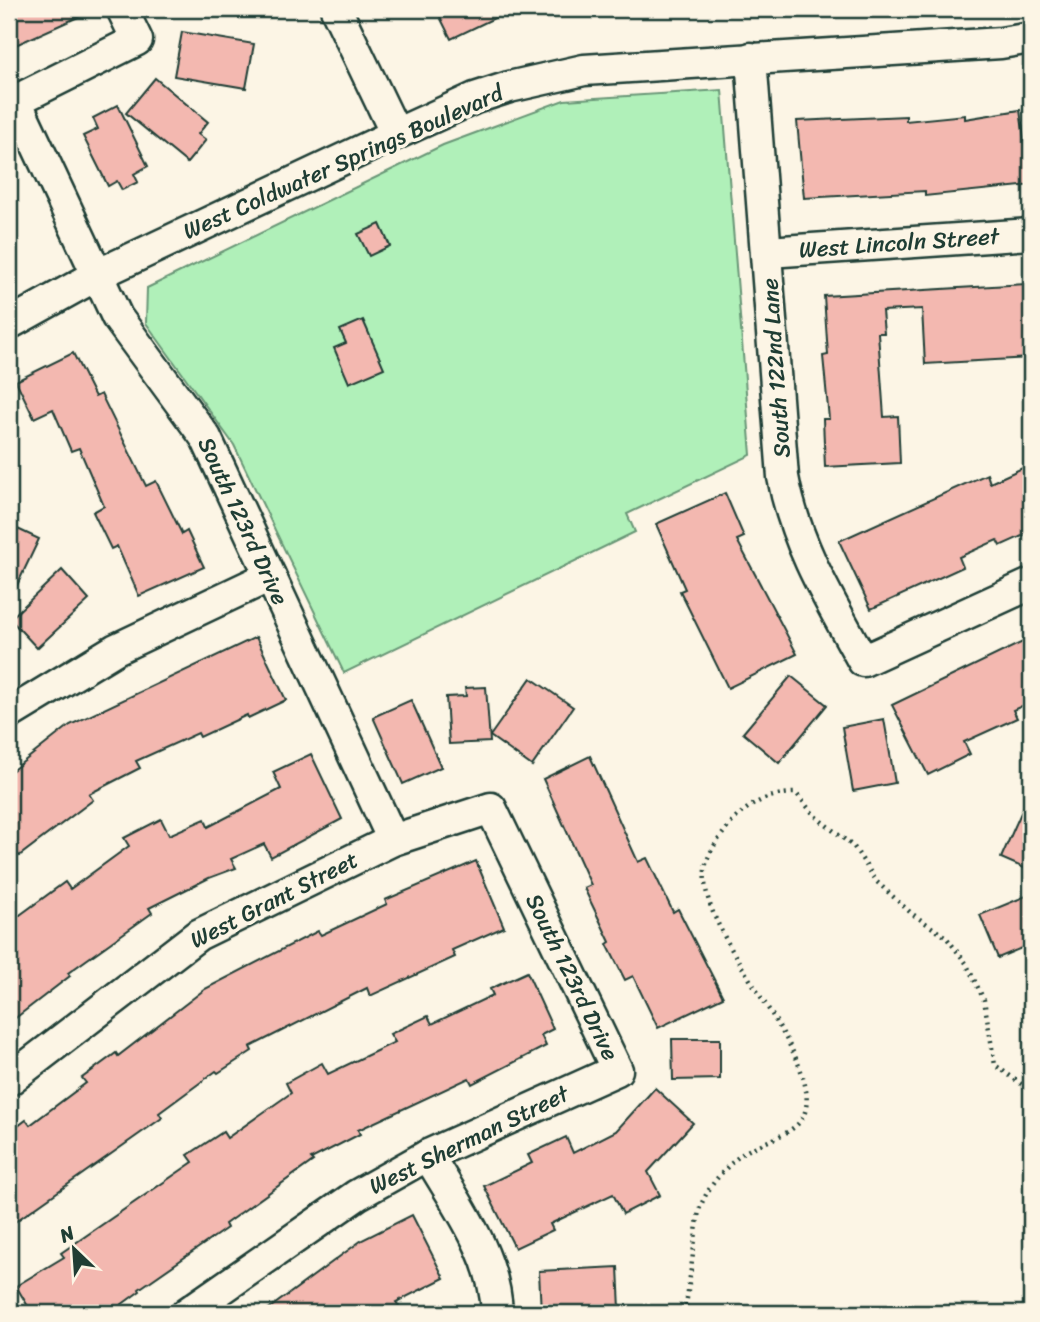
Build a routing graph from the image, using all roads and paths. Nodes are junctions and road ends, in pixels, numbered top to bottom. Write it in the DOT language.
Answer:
graph roads {
  1 [pos="122,9"];
  2 [pos="336,9"];
  3 [pos="1031,38"];
  4 [pos="751,58"];
  5 [pos="12,103"];
  6 [pos="396,134"];
  7 [pos="1031,234"];
  8 [pos="768,252"];
  9 [pos="99,275"];
  10 [pos="9,324"];
  11 [pos="270,576"];
  12 [pos="1031,584"];
  13 [pos="9,714"];
  14 [pos="491,808"];
  15 [pos="393,840"];
  16 [pos="617,1070"];
  17 [pos="9,1080"];
  18 [pos="1031,1091"];
  19 [pos="428,1156"];
  20 [pos="187,1313"];
  21 [pos="497,1313"];
  22 [pos="685,1313"];
  1 -- 5 [label="street"];
  2 -- 6 [label="street"];
  3 -- 4 [label="street, West Coldwater Springs Boulevard"];
  4 -- 6 [label="street, West Coldwater Springs Boulevard"];
  4 -- 8 [label="street, South 122nd Lane"];
  5 -- 9 [label="street, South 123rd Drive"];
  6 -- 9 [label="street, West Coldwater Springs Boulevard"];
  7 -- 8 [label="street, West Lincoln Street"];
  8 -- 12 [label="street, South 122nd Lane"];
  9 -- 10 [label="street, West Coldwater Springs Boulevard"];
  9 -- 11 [label="street, South 123rd Drive"];
  11 -- 13 [label="street"];
  11 -- 15 [label="street, South 123rd Drive"];
  14 -- 15 [label="street, West Grant Street"];
  14 -- 16 [label="street, South 123rd Drive"];
  15 -- 17 [label="street, West Grant Street"];
  16 -- 19 [label="street, West Sherman Street"];
  18 -- 22 [label="path"];
  19 -- 20 [label="street, West Sherman Street"];
  19 -- 21 [label="street"];
}
